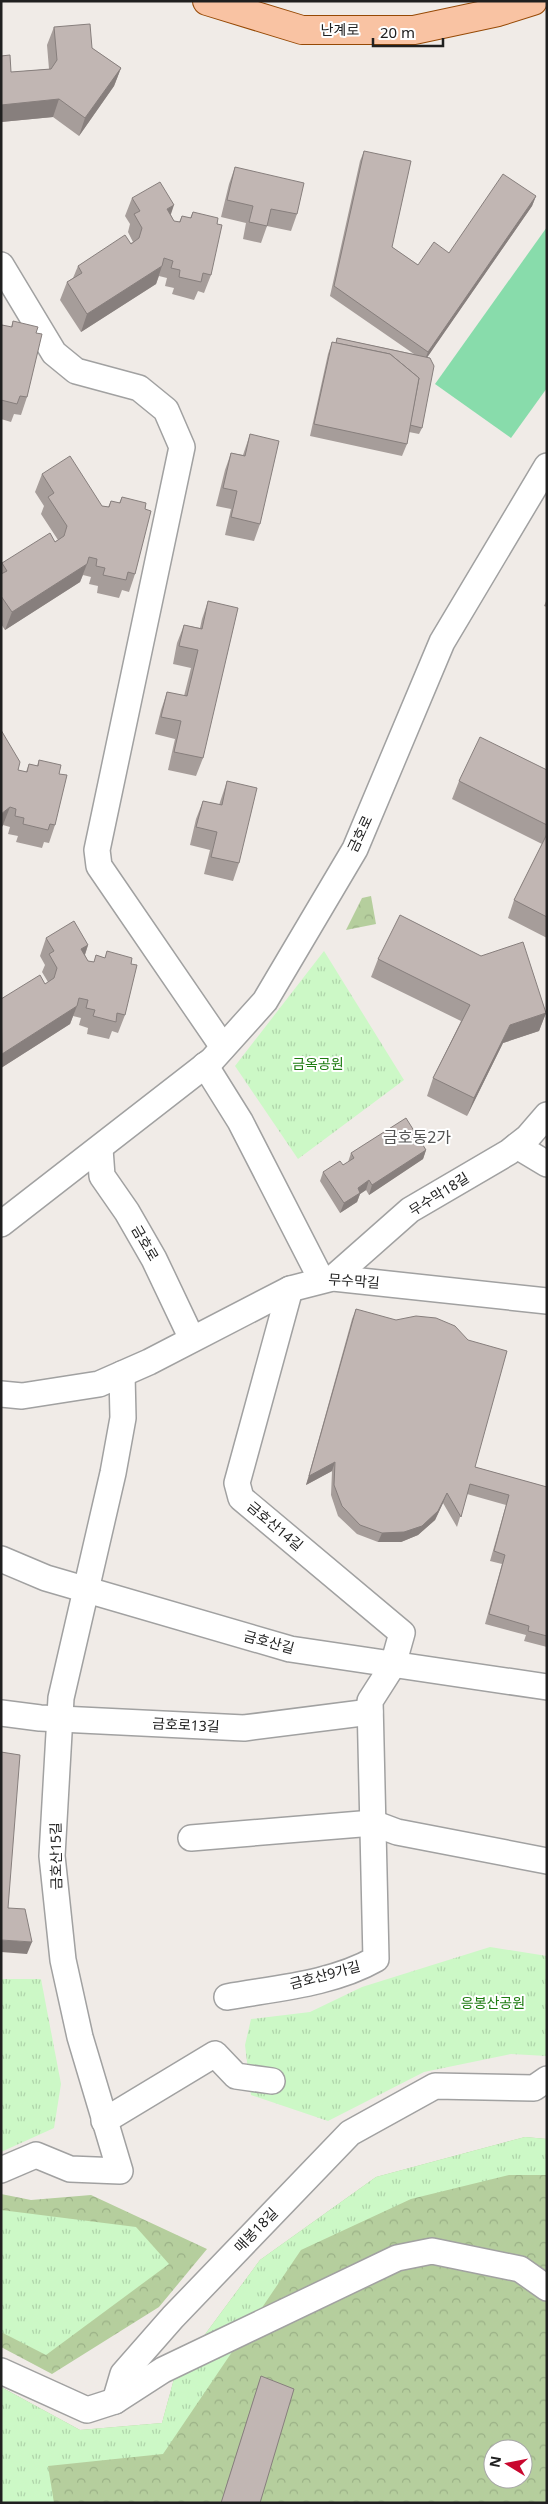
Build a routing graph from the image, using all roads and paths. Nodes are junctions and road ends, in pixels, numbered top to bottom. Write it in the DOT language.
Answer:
graph roads {
  1 [pos="207,1"];
  2 [pos="533,1"];
  3 [pos="1,265"];
  4 [pos="547,466"];
  5 [pos="223,1047"];
  6 [pos="205,1065"];
  7 [pos="547,1115"];
  8 [pos="517,1146"];
  9 [pos="100,1148"];
  10 [pos="547,1164"];
  11 [pos="1,1224"];
  12 [pos="327,1278"];
  13 [pos="290,1289"];
  14 [pos="547,1301"];
  15 [pos="192,1339"];
  16 [pos="122,1374"];
  17 [pos="1,1394"];
  18 [pos="1,1559"];
  19 [pos="85,1589"];
  20 [pos="393,1665"];
  21 [pos="547,1688"];
  22 [pos="370,1712"];
  23 [pos="1,1713"];
  24 [pos="60,1718"];
  25 [pos="373,1823"];
  26 [pos="191,1838"];
  27 [pos="547,1861"];
  28 [pos="227,1997"];
  29 [pos="547,2078"];
  30 [pos="272,2082"];
  31 [pos="104,2121"];
  32 [pos="1,2170"];
  33 [pos="547,2288"];
  34 [pos="1,2371"];
  35 [pos="115,2401"];
  1 -- 2 [label="main road, 난계로"];
  3 -- 5 [label="street"];
  4 -- 5 [label="street, 금호로"];
  5 -- 6 [label="street, 금호로"];
  6 -- 9 [label="street, 금호로"];
  6 -- 12 [label="street"];
  7 -- 8 [label="street, 무수막18길"];
  8 -- 10 [label="street"];
  8 -- 12 [label="street, 무수막18길"];
  9 -- 11 [label="street, 금호로"];
  9 -- 15 [label="street, 금호로"];
  12 -- 13 [label="street, 무수막길"];
  12 -- 14 [label="street, 무수막길"];
  13 -- 15 [label="street, 무수막길"];
  13 -- 20 [label="street, 금호산14길"];
  15 -- 16 [label="street, 무수막길"];
  16 -- 17 [label="street, 무수막길"];
  16 -- 19 [label="street"];
  18 -- 19 [label="street, 금호산길"];
  19 -- 20 [label="street, 금호산길"];
  19 -- 24 [label="street, 금호산15길"];
  20 -- 21 [label="street, 금호산길"];
  20 -- 22 [label="street, 금호산9가길"];
  22 -- 24 [label="street, 금호로13길"];
  22 -- 25 [label="street, 금호산9가길"];
  23 -- 24 [label="street, 금호로13길"];
  24 -- 31 [label="street, 금호산15길"];
  25 -- 26 [label="street"];
  25 -- 27 [label="street"];
  25 -- 28 [label="street, 금호산9가길"];
  29 -- 35 [label="street, 매봉18길"];
  30 -- 31 [label="street"];
  31 -- 32 [label="street, 금호산15길"];
  33 -- 35 [label="street"];
  34 -- 35 [label="street"];
}
